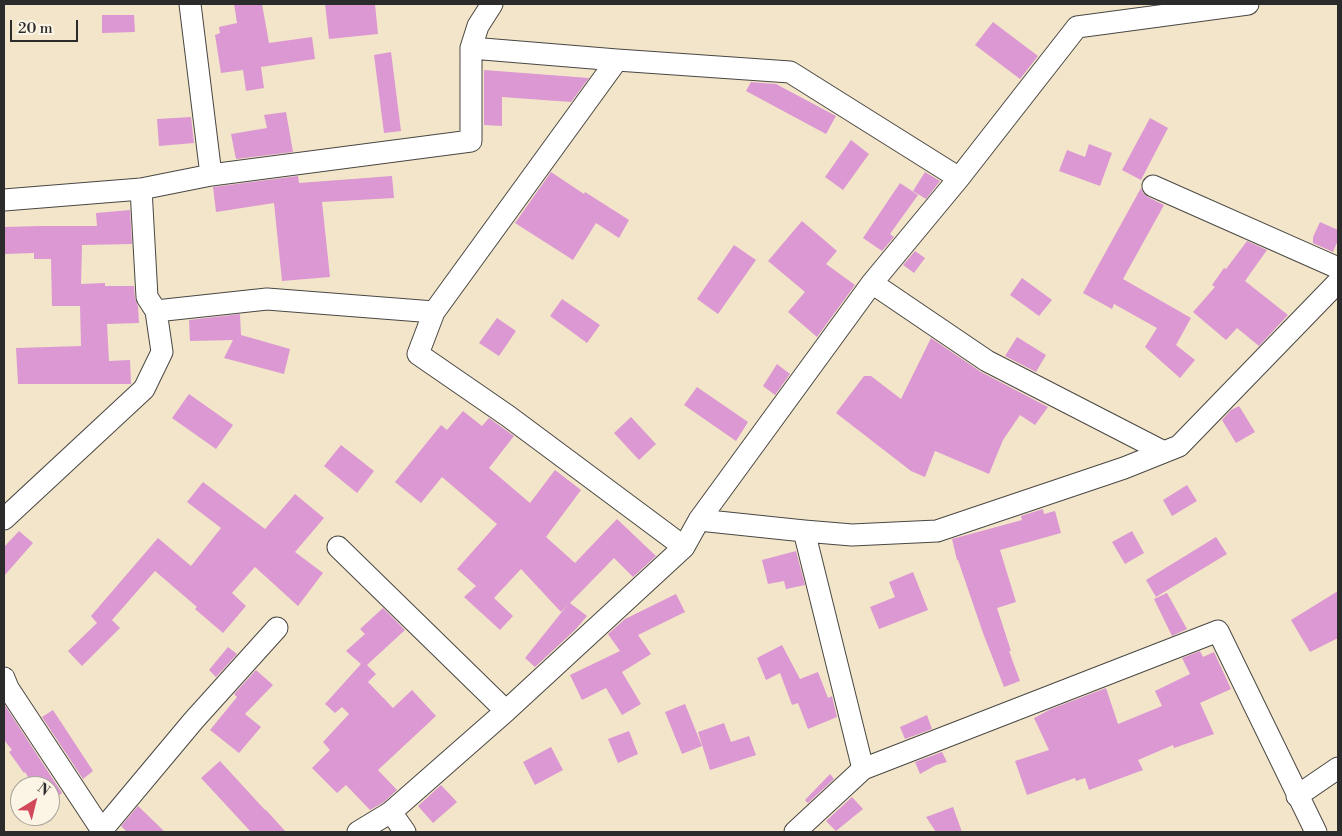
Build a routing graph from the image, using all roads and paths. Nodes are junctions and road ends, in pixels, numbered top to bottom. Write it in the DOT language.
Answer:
graph roads {
  1 [pos="190,4"];
  2 [pos="492,4"];
  3 [pos="1248,4"];
  4 [pos="470,48"];
  5 [pos="618,60"];
  6 [pos="211,176"];
  7 [pos="959,178"];
  8 [pos="1153,186"];
  9 [pos="141,189"];
  10 [pos="4,200"];
  11 [pos="1338,268"];
  12 [pos="1338,282"];
  13 [pos="872,283"];
  14 [pos="156,311"];
  15 [pos="434,312"];
  16 [pos="1164,452"];
  17 [pos="4,519"];
  18 [pos="700,520"];
  19 [pos="804,531"];
  20 [pos="338,547"];
  21 [pos="684,547"];
  22 [pos="277,628"];
  23 [pos="4,678"];
  24 [pos="506,711"];
  25 [pos="1338,768"];
  26 [pos="863,769"];
  27 [pos="1297,796"];
  28 [pos="391,812"];
  29 [pos="103,831"];
  30 [pos="358,832"];
  31 [pos="405,832"];
  32 [pos="795,832"];
  33 [pos="1316,832"];
  1 -- 6 [label="street"];
  2 -- 4 [label="street"];
  3 -- 7 [label="street"];
  4 -- 5 [label="street"];
  4 -- 6 [label="street"];
  5 -- 7 [label="street"];
  5 -- 15 [label="street"];
  6 -- 9 [label="street"];
  7 -- 13 [label="street"];
  8 -- 11 [label="street"];
  9 -- 10 [label="street"];
  9 -- 14 [label="street"];
  12 -- 16 [label="street"];
  13 -- 16 [label="street"];
  13 -- 18 [label="street"];
  14 -- 15 [label="street"];
  14 -- 17 [label="street"];
  15 -- 21 [label="street"];
  16 -- 19 [label="street"];
  18 -- 19 [label="street"];
  18 -- 21 [label="street"];
  19 -- 26 [label="street"];
  20 -- 24 [label="street"];
  21 -- 24 [label="street"];
  22 -- 29 [label="street"];
  23 -- 29 [label="street"];
  24 -- 28 [label="street"];
  25 -- 27 [label="street"];
  26 -- 27 [label="street"];
  26 -- 32 [label="street"];
  27 -- 33 [label="street"];
  28 -- 30 [label="street"];
  28 -- 31 [label="street"];
}
